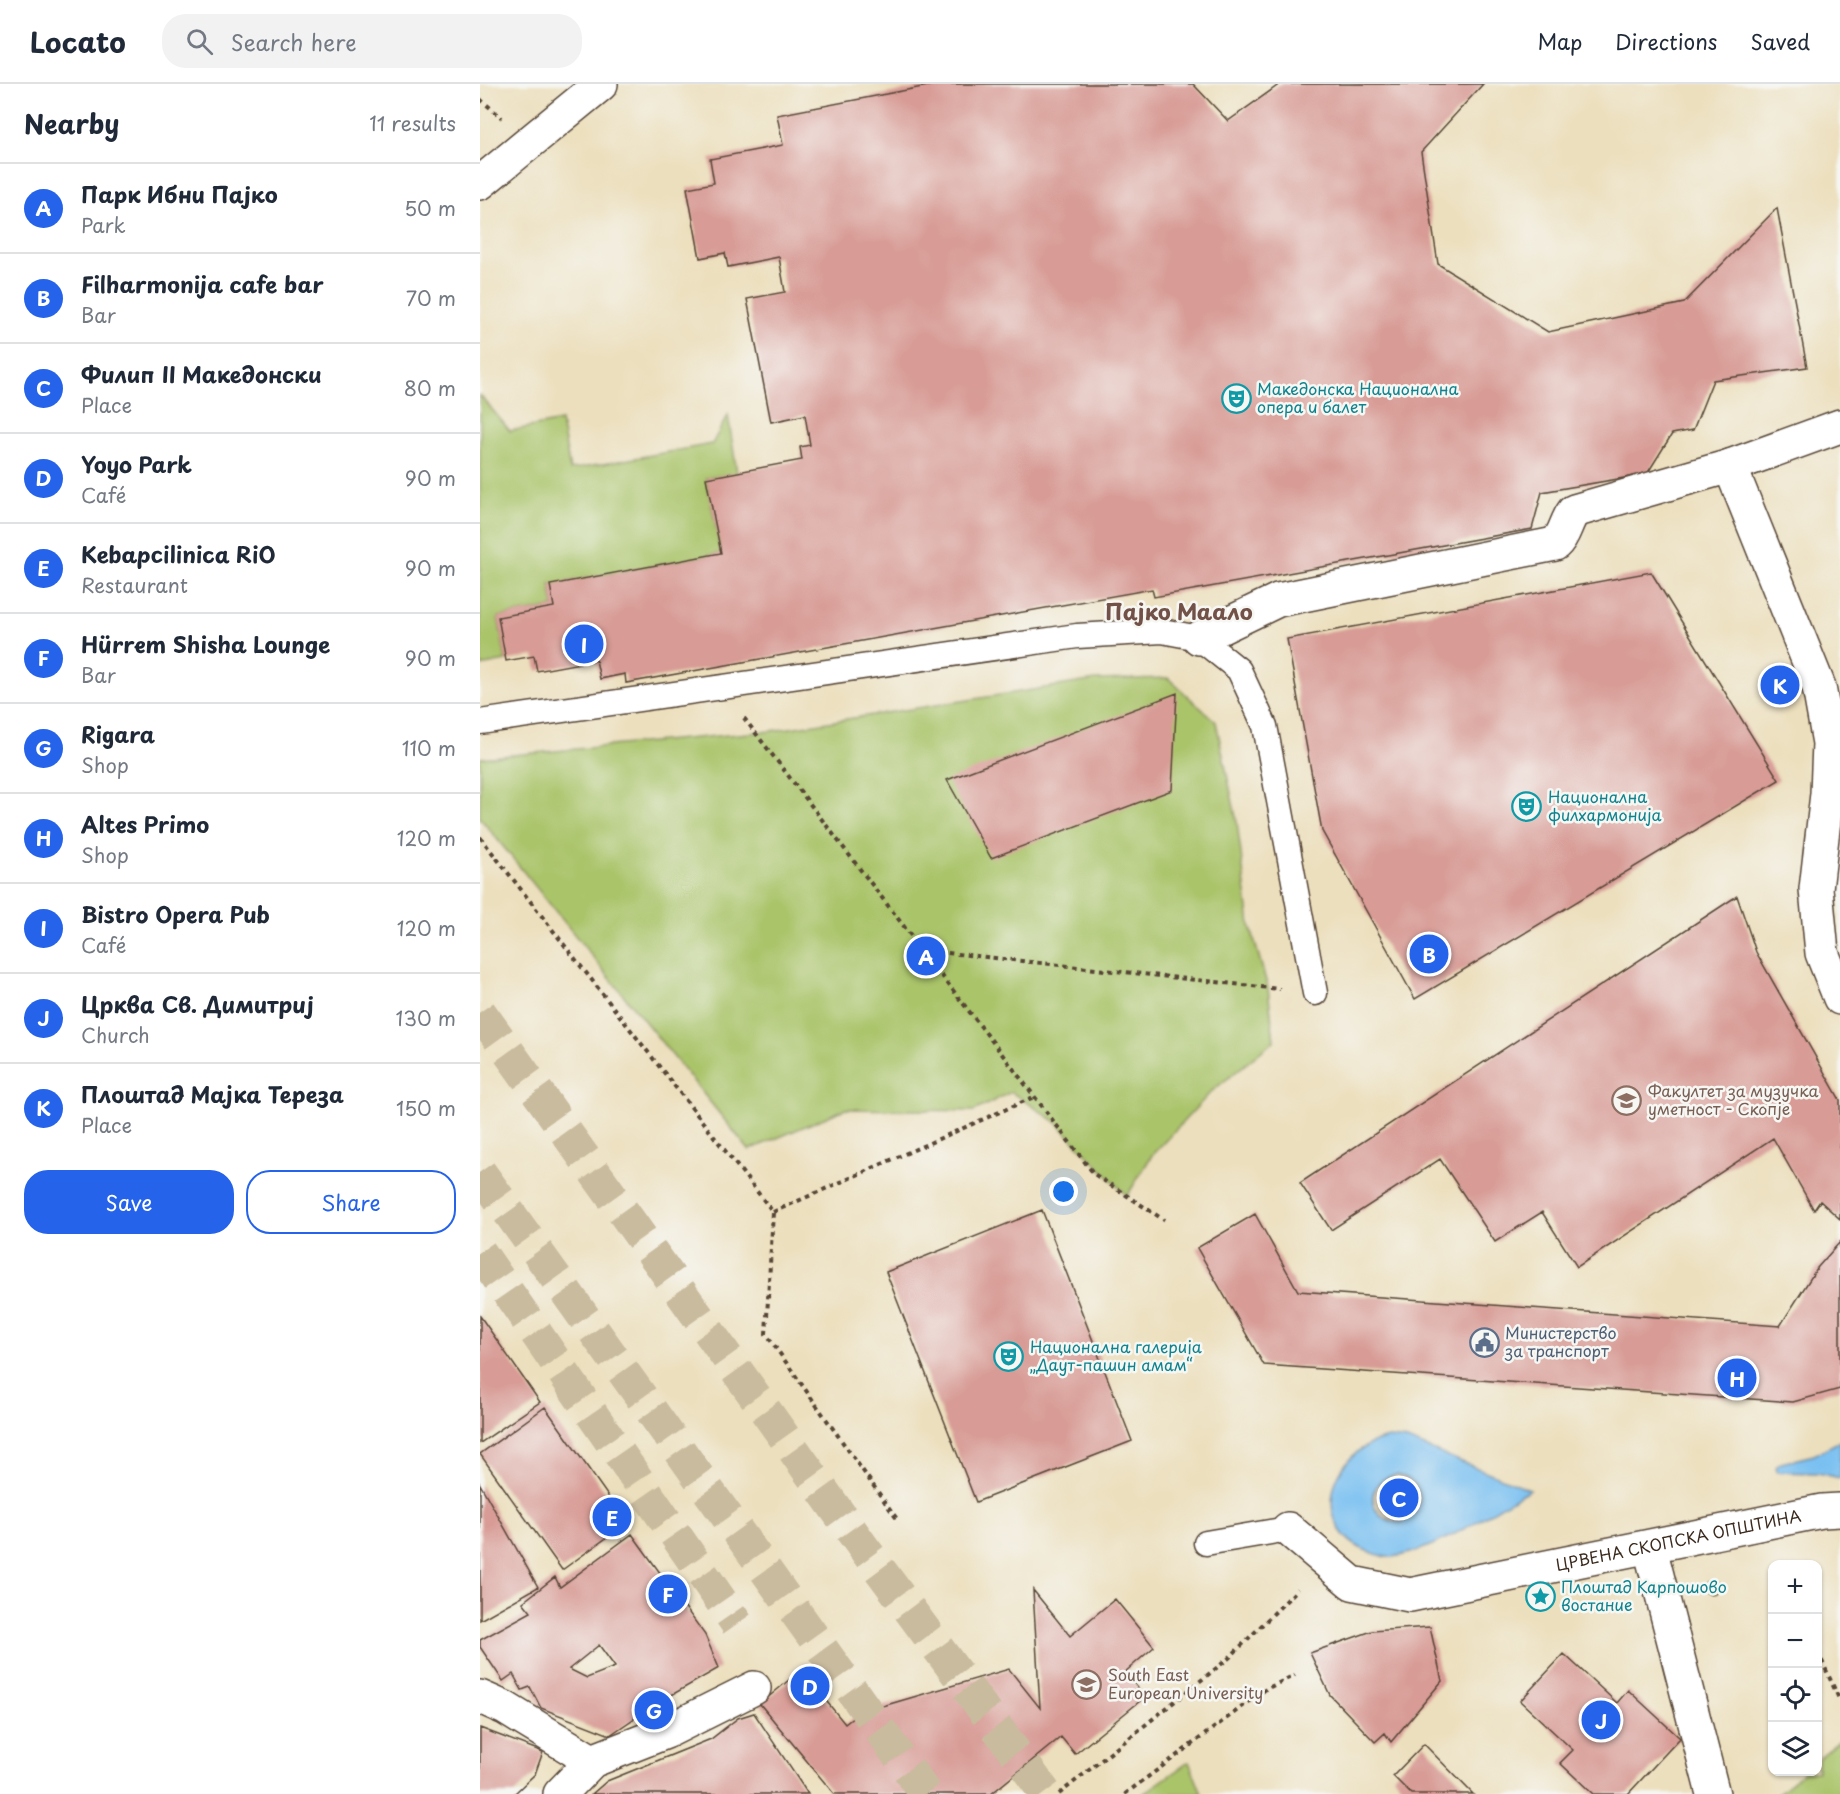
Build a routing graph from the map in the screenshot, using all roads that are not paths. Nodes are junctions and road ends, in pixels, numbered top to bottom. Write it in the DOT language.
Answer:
graph roads {
  1 [pos="602,84"];
  2 [pos="480,183"];
  3 [pos="1840,426"];
  4 [pos="1730,466"];
  5 [pos="1198,638"];
  6 [pos="480,722"];
  7 [pos="1315,993"];
  8 [pos="1840,998"];
  9 [pos="1840,1510"];
  10 [pos="1288,1529"];
  11 [pos="1206,1543"];
  12 [pos="1650,1548"];
  13 [pos="754,1688"];
  14 [pos="480,1697"];
  15 [pos="592,1761"];
  16 [pos="560,1794"];
  17 [pos="1713,1794"];
  1 -- 2 [label="street"];
  3 -- 4 [label="street"];
  4 -- 5 [label="street"];
  4 -- 8 [label="street"];
  5 -- 6 [label="lane"];
  5 -- 7 [label="lane"];
  9 -- 12 [label="street, ЦРВЕНА СКОПСКА ОПШТИНА"];
  10 -- 11 [label="lane"];
  10 -- 12 [label="street, ЦРВЕНА СКОПСКА ОПШТИНА"];
  12 -- 17 [label="street"];
  13 -- 15 [label="street"];
  14 -- 15 [label="street"];
  15 -- 16 [label="street"];
}
